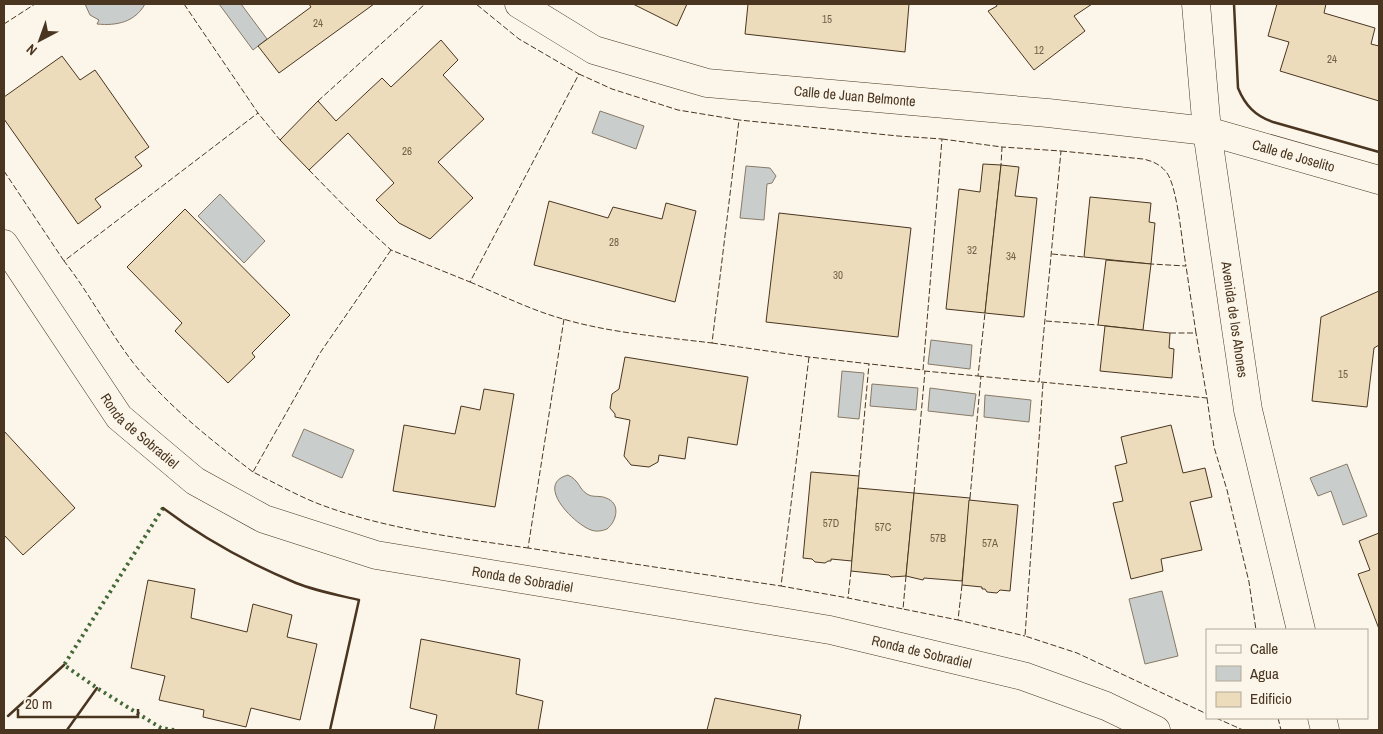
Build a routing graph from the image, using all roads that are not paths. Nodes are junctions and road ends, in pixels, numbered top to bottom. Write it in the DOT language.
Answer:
graph roads {
  1 [pos="519,4"];
  2 [pos="1196,4"];
  3 [pos="1207,131"];
  4 [pos="1379,180"];
  5 [pos="4,244"];
  6 [pos="1301,629"];
  7 [pos="1156,730"];
  1 -- 3 [label="street, Calle de Juan Belmonte"];
  2 -- 3 [label="street, Avenida de los Ahones"];
  3 -- 4 [label="street, Calle de Joselito"];
  3 -- 6 [label="street, Avenida de los Ahones"];
  5 -- 7 [label="street, Ronda de Sobradiel"];
}
